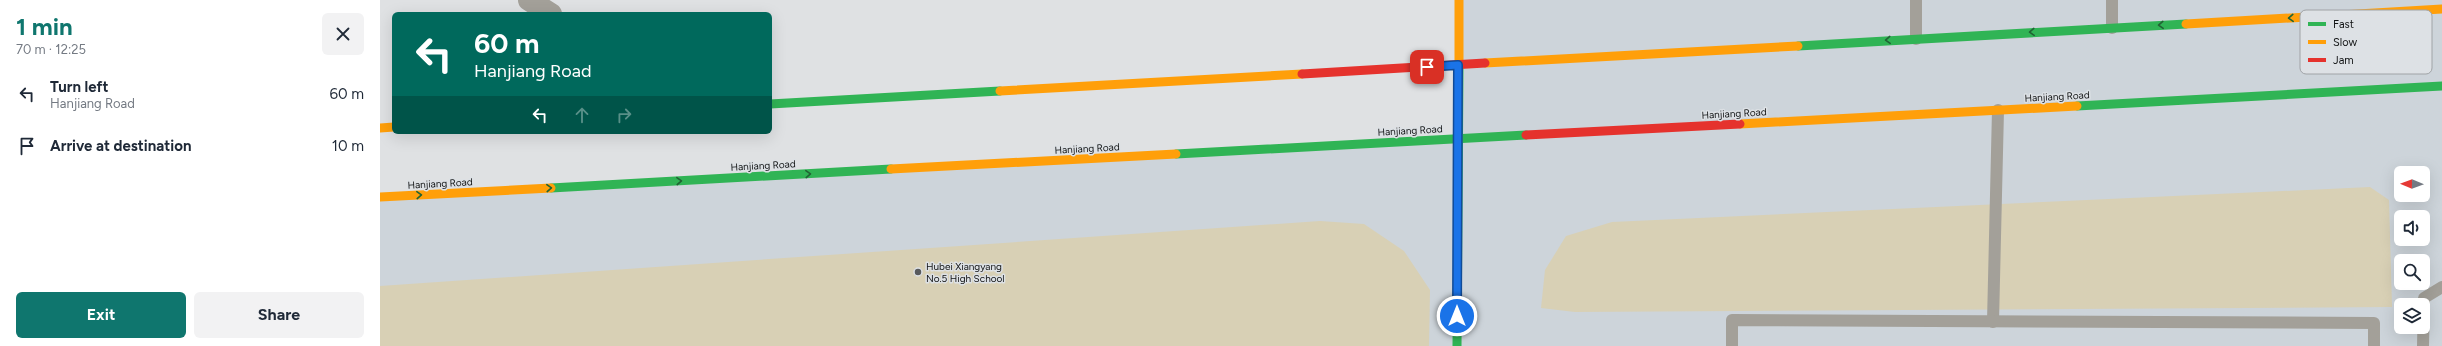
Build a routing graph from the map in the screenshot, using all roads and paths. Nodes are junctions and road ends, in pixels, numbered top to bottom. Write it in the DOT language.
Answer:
graph roads {
  1 [pos="529,0"];
  2 [pos="1459,0"];
  3 [pos="1916,0"];
  4 [pos="2112,0"];
  5 [pos="2442,9"];
  6 [pos="2425,10"];
  7 [pos="548,12"];
  8 [pos="2300,17"];
  9 [pos="2112,28"];
  10 [pos="1916,39"];
  11 [pos="1458,65"];
  12 [pos="2442,86"];
  13 [pos="772,104"];
  14 [pos="1998,110"];
  15 [pos="392,127"];
  16 [pos="380,128"];
  17 [pos="1457,139"];
  18 [pos="380,197"];
  19 [pos="2442,287"];
  20 [pos="1994,322"];
  21 [pos="1457,346"];
  22 [pos="1732,346"];
  23 [pos="2374,346"];
  24 [pos="2423,346"];
  1 -- 7 [label="street"];
  2 -- 11 [label="main road"];
  3 -- 10 [label="lane"];
  4 -- 9 [label="lane"];
  5 -- 6 [label="main road, one-way"];
  8 -- 9 [label="main road, one-way"];
  9 -- 10 [label="main road, one-way"];
  10 -- 11 [label="main road, one-way"];
  11 -- 13 [label="main road"];
  11 -- 17 [label="main road"];
  12 -- 14 [label="main road, Hanjiang Road"];
  14 -- 17 [label="main road, Hanjiang Road"];
  14 -- 20 [label="lane"];
  15 -- 16 [label="main road"];
  18 -- 17 [label="main road, Hanjiang Road, one-way"];
  17 -- 21 [label="main road"];
  19 -- 24 [label="lane"];
  20 -- 22 [label="lane"];
  20 -- 23 [label="lane"];
}
